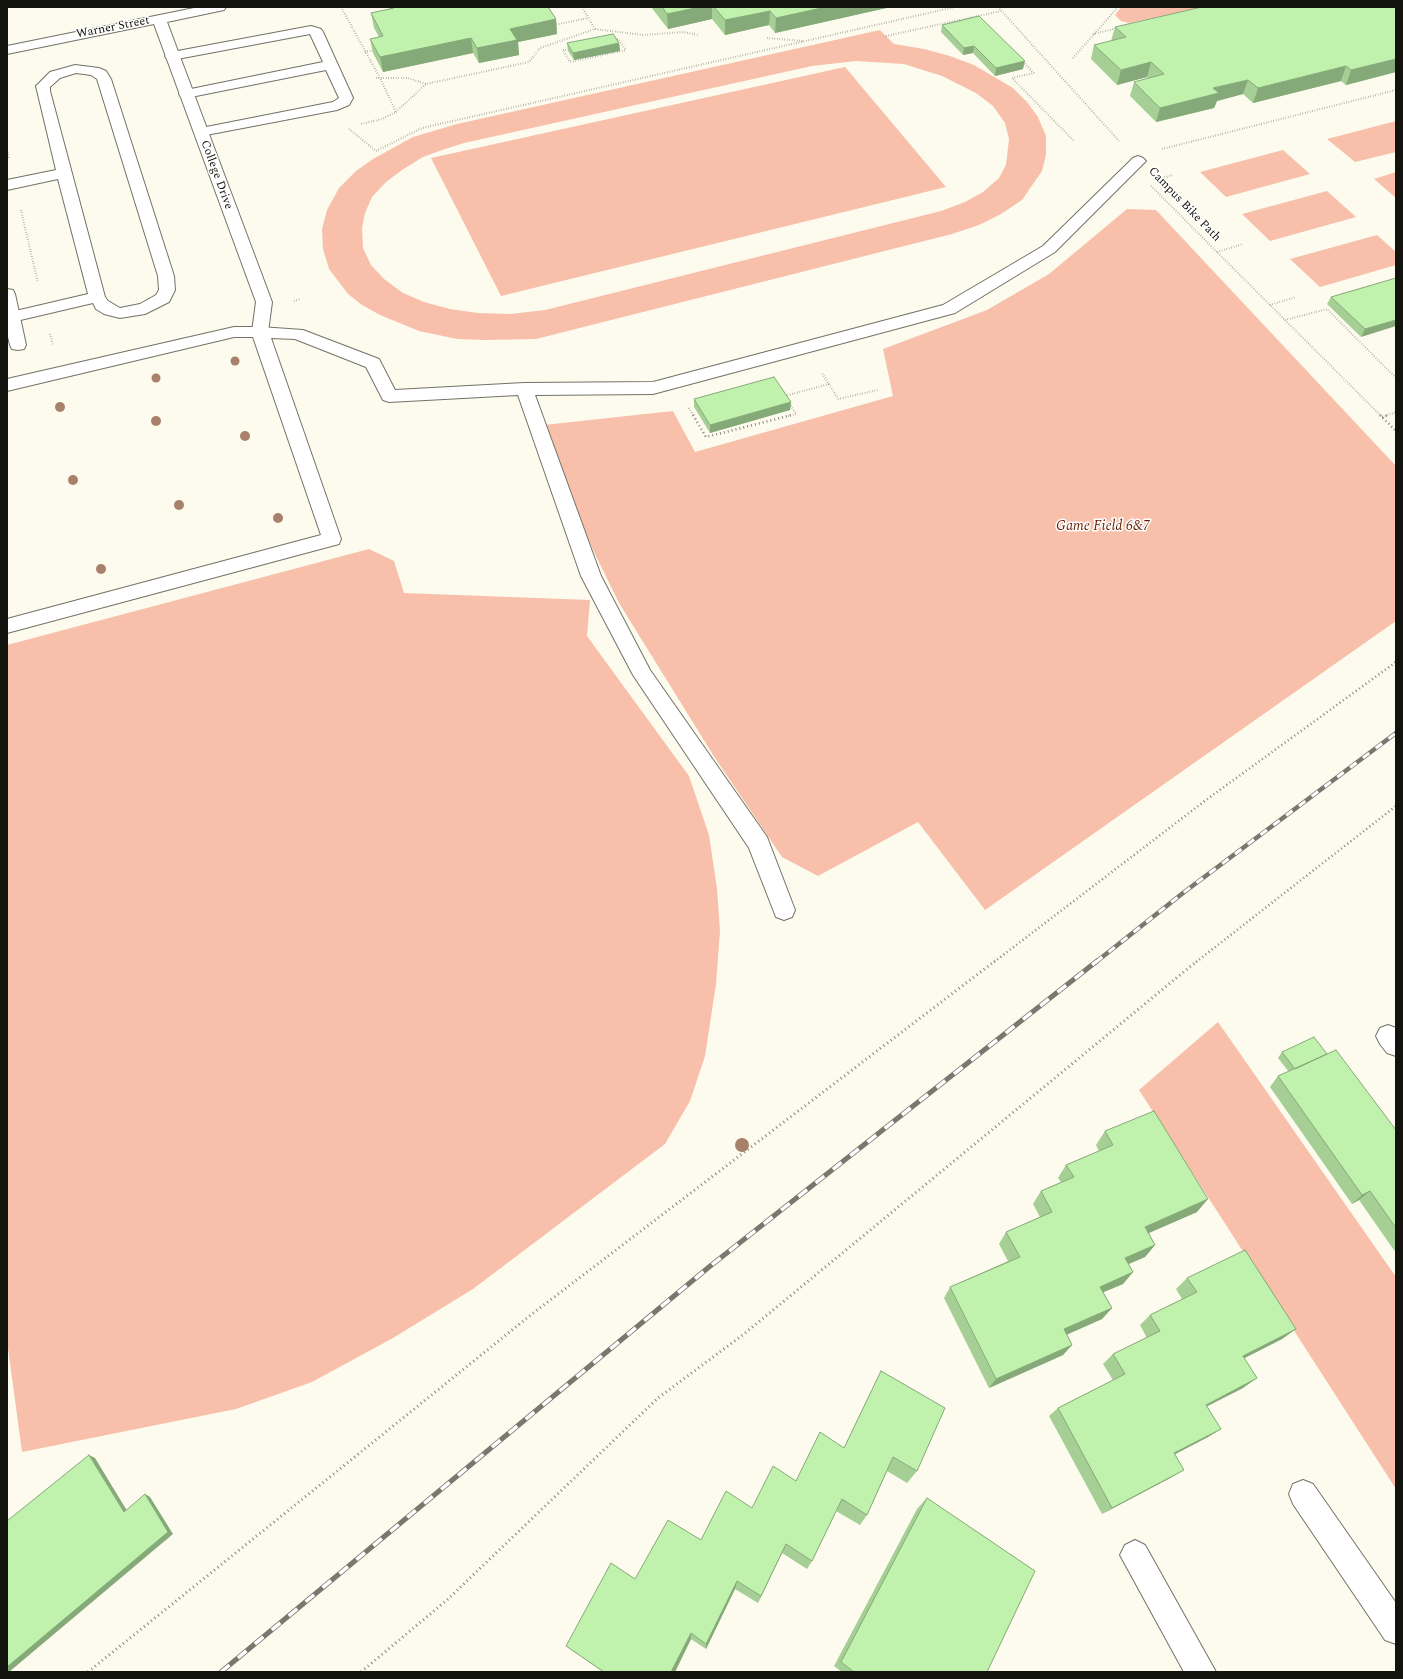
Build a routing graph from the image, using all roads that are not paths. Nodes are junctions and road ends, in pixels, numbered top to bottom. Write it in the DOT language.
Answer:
graph roads {
  1 [pos="219,7"];
  2 [pos="159,19"];
  3 [pos="7,50"];
  4 [pos="172,56"];
  5 [pos="331,65"];
  6 [pos="186,94"];
  7 [pos="201,132"];
  8 [pos="1138,161"];
  9 [pos="64,173"];
  10 [pos="11,184"];
  11 [pos="7,294"];
  12 [pos="97,297"];
  13 [pos="12,317"];
  14 [pos="260,332"];
  15 [pos="18,345"];
  16 [pos="7,385"];
  17 [pos="524,389"];
  18 [pos="7,626"];
  19 [pos="784,910"];
  20 [pos="1303,1494"];
  21 [pos="1135,1555"];
  22 [pos="1396,1629"];
  23 [pos="1201,1672"];
  1 -- 2 [label="street, Warner Street"];
  2 -- 3 [label="street, Warner Street"];
  2 -- 4 [label="street, College Drive"];
  4 -- 5 [label="street"];
  4 -- 6 [label="street, College Drive"];
  5 -- 6 [label="street"];
  5 -- 7 [label="street"];
  6 -- 7 [label="street, College Drive"];
  7 -- 14 [label="street, College Drive"];
  8 -- 17 [label="street"];
  9 -- 10 [label="street"];
  9 -- 12 [label="street"];
  9 -- 12 [label="street"];
  11 -- 13 [label="street"];
  12 -- 13 [label="street"];
  13 -- 15 [label="street"];
  14 -- 16 [label="street"];
  14 -- 17 [label="street"];
  14 -- 18 [label="street"];
  17 -- 19 [label="street"];
  20 -- 22 [label="street"];
  21 -- 23 [label="street"];
}
